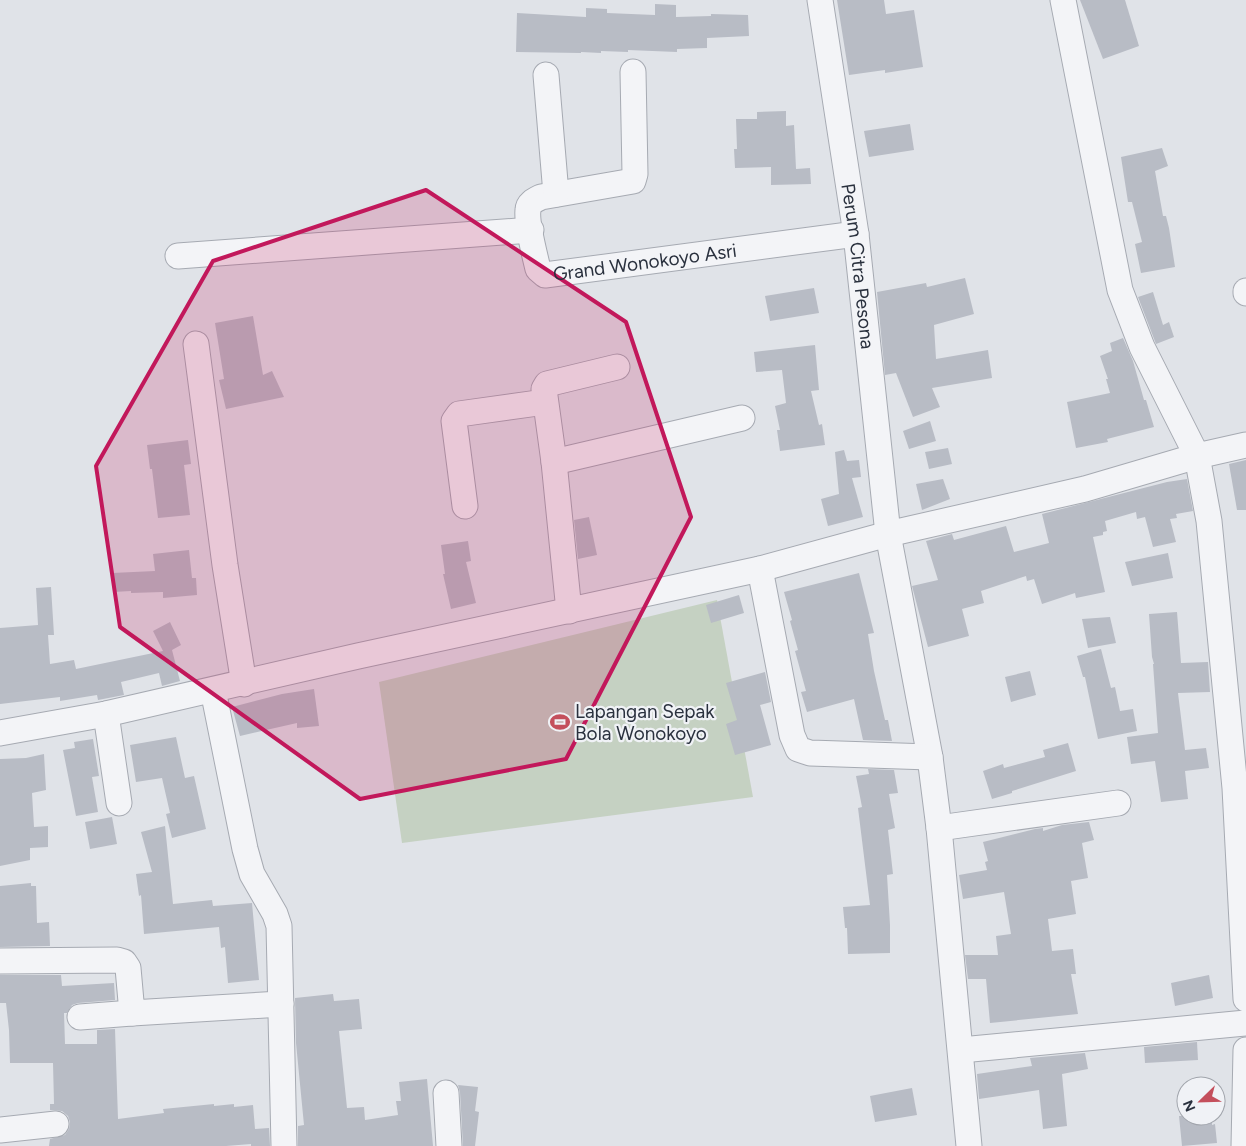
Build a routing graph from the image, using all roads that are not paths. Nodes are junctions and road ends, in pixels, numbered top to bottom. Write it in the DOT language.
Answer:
graph roads {
  1 [pos="820,0"];
  2 [pos="1063,0"];
  3 [pos="633,72"];
  4 [pos="546,75"];
  5 [pos="556,194"];
  6 [pos="531,230"];
  7 [pos="856,234"];
  8 [pos="178,256"];
  9 [pos="196,344"];
  10 [pos="617,367"];
  11 [pos="545,402"];
  12 [pos="742,418"];
  13 [pos="1246,445"];
  14 [pos="1197,456"];
  15 [pos="554,462"];
  16 [pos="465,506"];
  17 [pos="888,534"];
  18 [pos="760,569"];
  19 [pos="569,611"];
  20 [pos="244,684"];
  21 [pos="213,690"];
  22 [pos="106,714"];
  23 [pos="0,733"];
  24 [pos="930,757"];
  25 [pos="119,803"];
  26 [pos="1118,803"];
  27 [pos="939,828"];
  28 [pos="0,961"];
  29 [pos="1246,999"];
  30 [pos="281,1004"];
  31 [pos="132,1013"];
  32 [pos="80,1017"];
  33 [pos="1246,1023"];
  34 [pos="961,1050"];
  35 [pos="1246,1050"];
  36 [pos="1246,1059"];
  37 [pos="446,1093"];
  38 [pos="56,1124"];
  39 [pos="0,1130"];
  40 [pos="284,1146"];
  41 [pos="449,1146"];
  42 [pos="969,1146"];
  43 [pos="1244,1146"];
  1 -- 7 [label="street, Perum Citra Pesona"];
  2 -- 14 [label="street"];
  3 -- 5 [label="street, Grand Wonokoyo Asri"];
  4 -- 5 [label="street"];
  5 -- 6 [label="street, Grand Wonokoyo Asri"];
  6 -- 7 [label="street, Grand Wonokoyo Asri"];
  6 -- 8 [label="street"];
  7 -- 17 [label="street, Perum Citra Pesona"];
  9 -- 20 [label="street"];
  10 -- 11 [label="street"];
  11 -- 15 [label="street"];
  11 -- 16 [label="street"];
  12 -- 15 [label="street"];
  13 -- 14 [label="street"];
  14 -- 17 [label="street"];
  14 -- 29 [label="street"];
  15 -- 19 [label="street"];
  17 -- 18 [label="street"];
  17 -- 24 [label="street, Perum Citra Pesona"];
  18 -- 19 [label="street"];
  18 -- 24 [label="street"];
  19 -- 20 [label="street"];
  20 -- 21 [label="street"];
  21 -- 22 [label="street"];
  21 -- 30 [label="street"];
  22 -- 23 [label="street"];
  22 -- 25 [label="street"];
  24 -- 27 [label="street, Perum Citra Pesona"];
  26 -- 27 [label="street"];
  27 -- 34 [label="street, Perum Citra Pesona"];
  28 -- 31 [label="street"];
  30 -- 31 [label="street"];
  30 -- 40 [label="street"];
  31 -- 32 [label="street"];
  33 -- 34 [label="street"];
  34 -- 42 [label="street, Perum Citra Pesona"];
  35 -- 36 [label="street"];
  36 -- 43 [label="street"];
  37 -- 41 [label="street"];
  38 -- 39 [label="street"];
}
